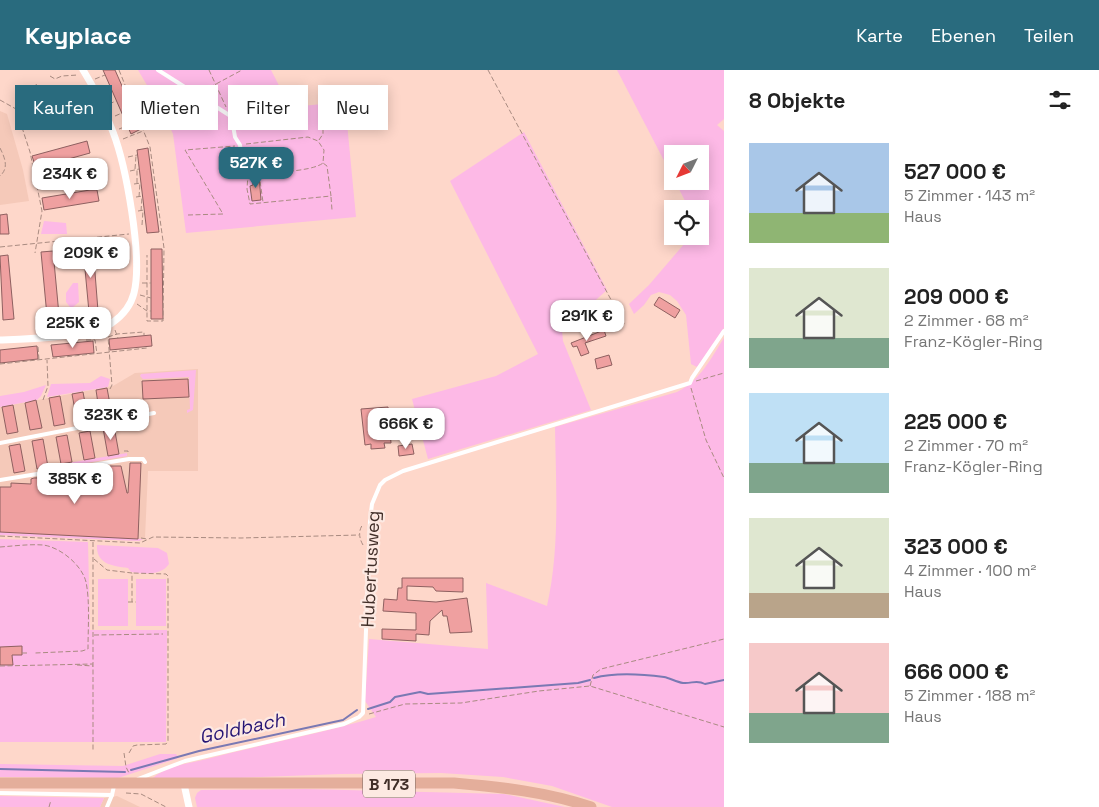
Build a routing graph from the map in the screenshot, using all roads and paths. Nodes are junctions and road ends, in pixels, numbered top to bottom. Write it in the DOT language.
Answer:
graph roads {
  1 [pos="119,70"];
  2 [pos="158,70"];
  3 [pos="208,70"];
  4 [pos="242,70"];
  5 [pos="488,70"];
  6 [pos="83,71"];
  7 [pos="105,75"];
  8 [pos="50,76"];
  9 [pos="90,81"];
  10 [pos="216,84"];
  11 [pos="180,85"];
  12 [pos="0,100"];
  13 [pos="228,113"];
  14 [pos="122,128"];
  15 [pos="234,130"];
  16 [pos="324,130"];
  17 [pos="143,131"];
  18 [pos="113,132"];
  19 [pos="318,141"];
  20 [pos="116,142"];
  21 [pos="240,146"];
  22 [pos="0,148"];
  23 [pos="121,159"];
  24 [pos="323,163"];
  25 [pos="243,166"];
  26 [pos="259,173"];
  27 [pos="248,174"];
  28 [pos="0,176"];
  29 [pos="331,196"];
  30 [pos="263,202"];
  31 [pos="332,210"];
  32 [pos="188,216"];
  33 [pos="142,225"];
  34 [pos="134,234"];
  35 [pos="77,238"];
  36 [pos="36,244"];
  37 [pos="0,247"];
  38 [pos="77,248"];
  39 [pos="35,253"];
  40 [pos="146,255"];
  41 [pos="136,282"];
  42 [pos="147,283"];
  43 [pos="151,283"];
  44 [pos="132,297"];
  45 [pos="147,297"];
  46 [pos="151,298"];
  47 [pos="147,311"];
  48 [pos="151,311"];
  49 [pos="112,323"];
  50 [pos="624,324"];
  51 [pos="724,331"];
  52 [pos="130,333"];
  53 [pos="117,334"];
  54 [pos="144,335"];
  55 [pos="130,336"];
  56 [pos="118,338"];
  57 [pos="0,340"];
  58 [pos="86,340"];
  59 [pos="38,345"];
  60 [pos="147,348"];
  61 [pos="110,352"];
  62 [pos="97,355"];
  63 [pos="47,360"];
  64 [pos="39,361"];
  65 [pos="0,364"];
  66 [pos="724,373"];
  67 [pos="690,383"];
  68 [pos="110,389"];
  69 [pos="43,400"];
  70 [pos="154,413"];
  71 [pos="0,443"];
  72 [pos="145,462"];
  73 [pos="724,478"];
  74 [pos="0,480"];
  75 [pos="370,520"];
  76 [pos="359,535"];
  77 [pos="0,536"];
  78 [pos="141,538"];
  79 [pos="148,539"];
  80 [pos="93,541"];
  81 [pos="0,547"];
  82 [pos="369,550"];
  83 [pos="93,558"];
  84 [pos="132,573"];
  85 [pos="128,602"];
  86 [pos="132,602"];
  87 [pos="136,602"];
  88 [pos="163,634"];
  89 [pos="93,635"];
  90 [pos="724,639"];
  91 [pos="22,653"];
  92 [pos="28,653"];
  93 [pos="35,653"];
  94 [pos="94,665"];
  95 [pos="0,666"];
  96 [pos="590,686"];
  97 [pos="359,717"];
  98 [pos="724,727"];
  99 [pos="93,752"];
  100 [pos="124,752"];
  101 [pos="129,753"];
  102 [pos="0,783"];
  103 [pos="133,783"];
  104 [pos="184,784"];
  105 [pos="113,790"];
  106 [pos="0,793"];
  107 [pos="53,794"];
  108 [pos="49,807"];
  109 [pos="107,807"];
  110 [pos="166,807"];
  111 [pos="189,807"];
  112 [pos="591,807"];
  1 -- 17 [label="path"];
  2 -- 11 [label="lane"];
  3 -- 10 [label="path"];
  4 -- 10 [label="path"];
  5 -- 50 [label="path"];
  6 -- 8 [label="path"];
  6 -- 9 [label="street"];
  7 -- 9 [label="path"];
  9 -- 18 [label="street"];
  10 -- 13 [label="path"];
  12 -- 36 [label="path"];
  14 -- 18 [label="path"];
  15 -- 21 [label="lane"];
  16 -- 19 [label="path"];
  17 -- 20 [label="path"];
  17 -- 47 [label="path"];
  18 -- 20 [label="street"];
  19 -- 21 [label="path"];
  19 -- 24 [label="path"];
  20 -- 23 [label="street"];
  21 -- 25 [label="lane"];
  21 -- 32 [label="path"];
  22 -- 28 [label="path"];
  23 -- 33 [label="path"];
  23 -- 34 [label="street"];
  24 -- 26 [label="path"];
  24 -- 29 [label="path"];
  25 -- 27 [label="path"];
  26 -- 27 [label="path"];
  26 -- 30 [label="path"];
  27 -- 30 [label="path"];
  29 -- 30 [label="path"];
  29 -- 31 [label="path"];
  34 -- 35 [label="path"];
  34 -- 41 [label="street"];
  35 -- 36 [label="path"];
  35 -- 38 [label="path"];
  36 -- 37 [label="path"];
  36 -- 39 [label="path"];
  40 -- 42 [label="path"];
  41 -- 42 [label="path"];
  41 -- 44 [label="street"];
  42 -- 43 [label="path"];
  42 -- 45 [label="path"];
  44 -- 45 [label="path"];
  44 -- 47 [label="path"];
  44 -- 49 [label="street"];
  45 -- 46 [label="path"];
  45 -- 47 [label="path"];
  47 -- 48 [label="path"];
  49 -- 53 [label="path"];
  49 -- 57 [label="street"];
  51 -- 67 [label="lane"];
  52 -- 53 [label="path"];
  52 -- 54 [label="path"];
  52 -- 55 [label="path"];
  53 -- 56 [label="path"];
  53 -- 61 [label="path"];
  58 -- 62 [label="path"];
  59 -- 64 [label="path"];
  60 -- 61 [label="path"];
  61 -- 62 [label="path"];
  61 -- 68 [label="path"];
  62 -- 63 [label="path"];
  63 -- 64 [label="path"];
  63 -- 69 [label="path"];
  64 -- 65 [label="path"];
  66 -- 67 [label="path"];
  67 -- 73 [label="path"];
  67 -- 75 [label="lane, Hubertusweg"];
  70 -- 71 [label="lane"];
  72 -- 74 [label="lane"];
  75 -- 76 [label="path"];
  75 -- 82 [label="lane, Hubertusweg"];
  76 -- 79 [label="path"];
  76 -- 82 [label="path"];
  77 -- 80 [label="path"];
  78 -- 79 [label="path"];
  79 -- 80 [label="path"];
  80 -- 83 [label="path"];
  81 -- 93 [label="path"];
  82 -- 97 [label="lane, Hubertusweg"];
  83 -- 84 [label="path"];
  83 -- 89 [label="path"];
  84 -- 86 [label="path"];
  84 -- 101 [label="path"];
  85 -- 86 [label="path"];
  86 -- 87 [label="path"];
  88 -- 89 [label="path"];
  89 -- 94 [label="path"];
  90 -- 96 [label="path"];
  91 -- 92 [label="path"];
  94 -- 95 [label="path"];
  94 -- 99 [label="path"];
  96 -- 97 [label="path"];
  96 -- 98 [label="path"];
  97 -- 103 [label="lane"];
  100 -- 103 [label="path"];
  102 -- 105 [label="main road, B 173"];
  103 -- 104 [label="main road, B 173"];
  103 -- 105 [label="main road, B 173"];
  104 -- 111 [label="street"];
  104 -- 112 [label="main road, B 173"];
  105 -- 107 [label="lane"];
  105 -- 109 [label="lane"];
  105 -- 110 [label="path"];
  106 -- 107 [label="lane"];
  107 -- 108 [label="path"];
}
